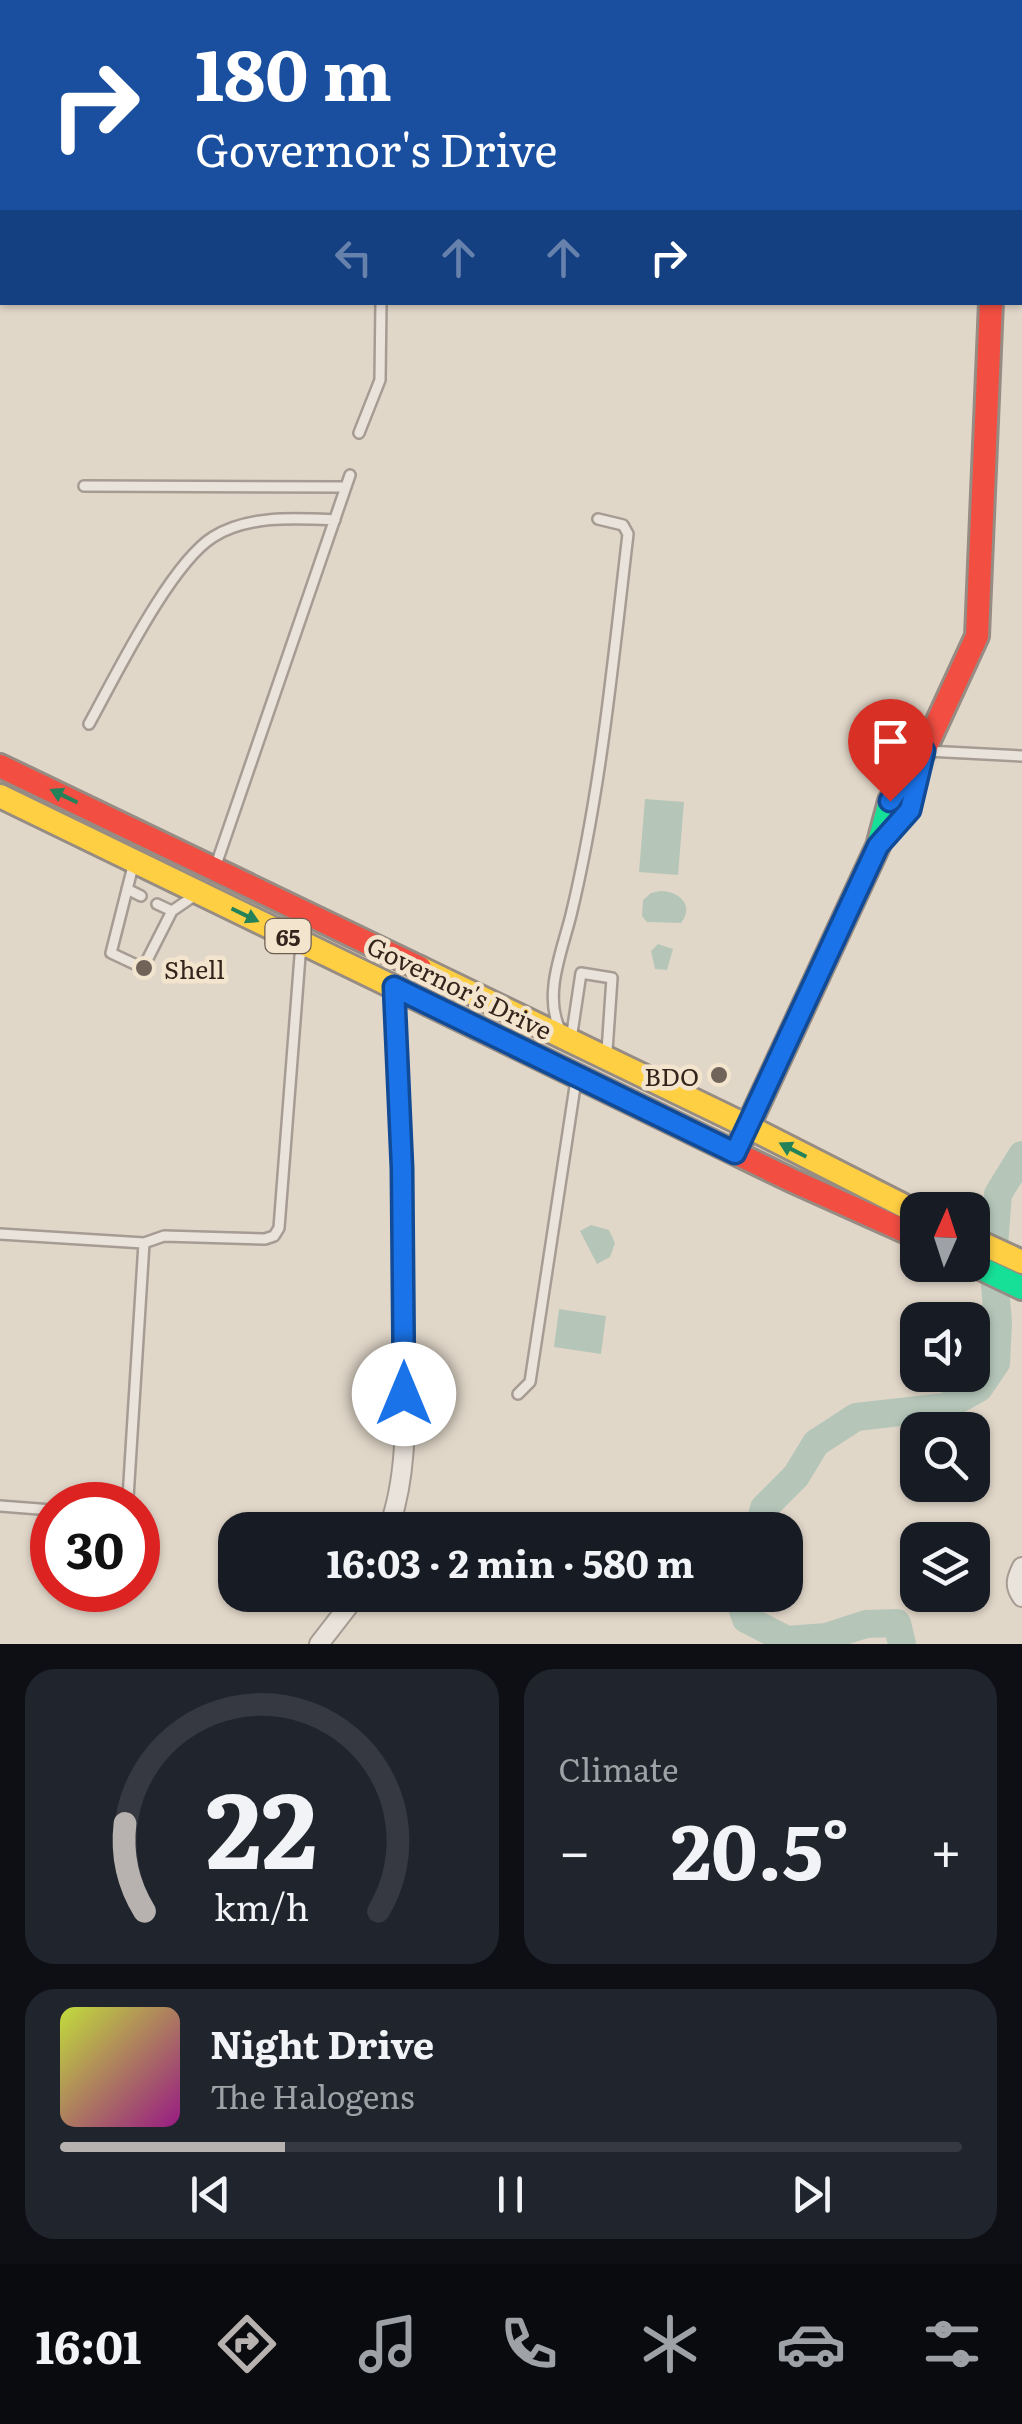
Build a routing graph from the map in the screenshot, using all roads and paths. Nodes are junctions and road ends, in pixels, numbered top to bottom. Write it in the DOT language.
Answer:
graph roads {
  1 [pos="381,305"];
  2 [pos="990,305"];
  3 [pos="360,433"];
  4 [pos="350,475"];
  5 [pos="84,486"];
  6 [pos="345,487"];
  7 [pos="598,519"];
  8 [pos="334,520"];
  9 [pos="89,724"];
  10 [pos="924,751"];
  11 [pos="1022,756"];
  12 [pos="0,766"];
  13 [pos="0,796"];
  14 [pos="112,820"];
  15 [pos="144,835"];
  16 [pos="104,847"];
  17 [pos="134,861"];
  18 [pos="214,869"];
  19 [pos="127,889"];
  20 [pos="200,893"];
  21 [pos="141,896"];
  22 [pos="157,904"];
  23 [pos="172,911"];
  24 [pos="319,920"];
  25 [pos="146,926"];
  26 [pos="161,933"];
  27 [pos="306,945"];
  28 [pos="394,987"];
  29 [pos="567,1039"];
  30 [pos="606,1058"];
  31 [pos="576,1076"];
  32 [pos="747,1126"];
  33 [pos="735,1153"];
  34 [pos="900,1216"];
  35 [pos="900,1218"];
  36 [pos="0,1234"];
  37 [pos="144,1243"];
  38 [pos="990,1247"];
  39 [pos="1022,1262"];
  40 [pos="990,1273"];
  41 [pos="1022,1288"];
  42 [pos="518,1394"];
  43 [pos="129,1482"];
  44 [pos="0,1506"];
  45 [pos="30,1508"];
  46 [pos="392,1512"];
  47 [pos="1022,1567"];
  48 [pos="1022,1597"];
  49 [pos="344,1612"];
  50 [pos="319,1644"];
  1 -- 3 [label="lane"];
  2 -- 10 [label="main road"];
  4 -- 6 [label="lane"];
  5 -- 6 [label="lane"];
  6 -- 8 [label="lane"];
  7 -- 29 [label="lane"];
  8 -- 9 [label="lane"];
  8 -- 18 [label="lane"];
  10 -- 11 [label="lane"];
  10 -- 32 [label="main road"];
  14 -- 12 [label="main road, Governor's Drive / 65, one-way"];
  13 -- 16 [label="main road, Governor's Drive / 65"];
  14 -- 15 [label="main road, Governor's Drive / 65"];
  14 -- 16 [label="lane"];
  15 -- 17 [label="lane"];
  15 -- 18 [label="main road, Governor's Drive / 65"];
  16 -- 17 [label="main road, Governor's Drive / 65"];
  17 -- 19 [label="lane"];
  17 -- 20 [label="main road, Governor's Drive / 65"];
  18 -- 24 [label="main road, Governor's Drive / 65"];
  19 -- 21 [label="lane"];
  19 -- 26 [label="lane"];
  20 -- 23 [label="lane"];
  20 -- 27 [label="main road, Governor's Drive / 65, one-way"];
  22 -- 23 [label="lane"];
  23 -- 26 [label="lane"];
  24 -- 27 [label="lane"];
  24 -- 29 [label="main road, Governor's Drive / 65"];
  25 -- 26 [label="lane"];
  27 -- 28 [label="main road, Governor's Drive / 65"];
  27 -- 37 [label="lane"];
  28 -- 31 [label="main road, Governor's Drive / 65"];
  28 -- 46 [label="street"];
  29 -- 30 [label="main road, Governor's Drive / 65"];
  29 -- 30 [label="lane"];
  30 -- 32 [label="main road, Governor's Drive / 65"];
  31 -- 33 [label="main road, Governor's Drive / 65"];
  31 -- 42 [label="lane"];
  32 -- 33 [label="main road"];
  34 -- 32 [label="main road, Governor's Drive / 65, one-way"];
  33 -- 35 [label="main road, Governor's Drive / 65"];
  36 -- 37 [label="lane"];
  37 -- 43 [label="lane"];
  38 -- 39 [label="main road"];
  40 -- 41 [label="main road"];
  44 -- 45 [label="lane"];
  47 -- 48 [label="street"];
  49 -- 50 [label="street"];
}
